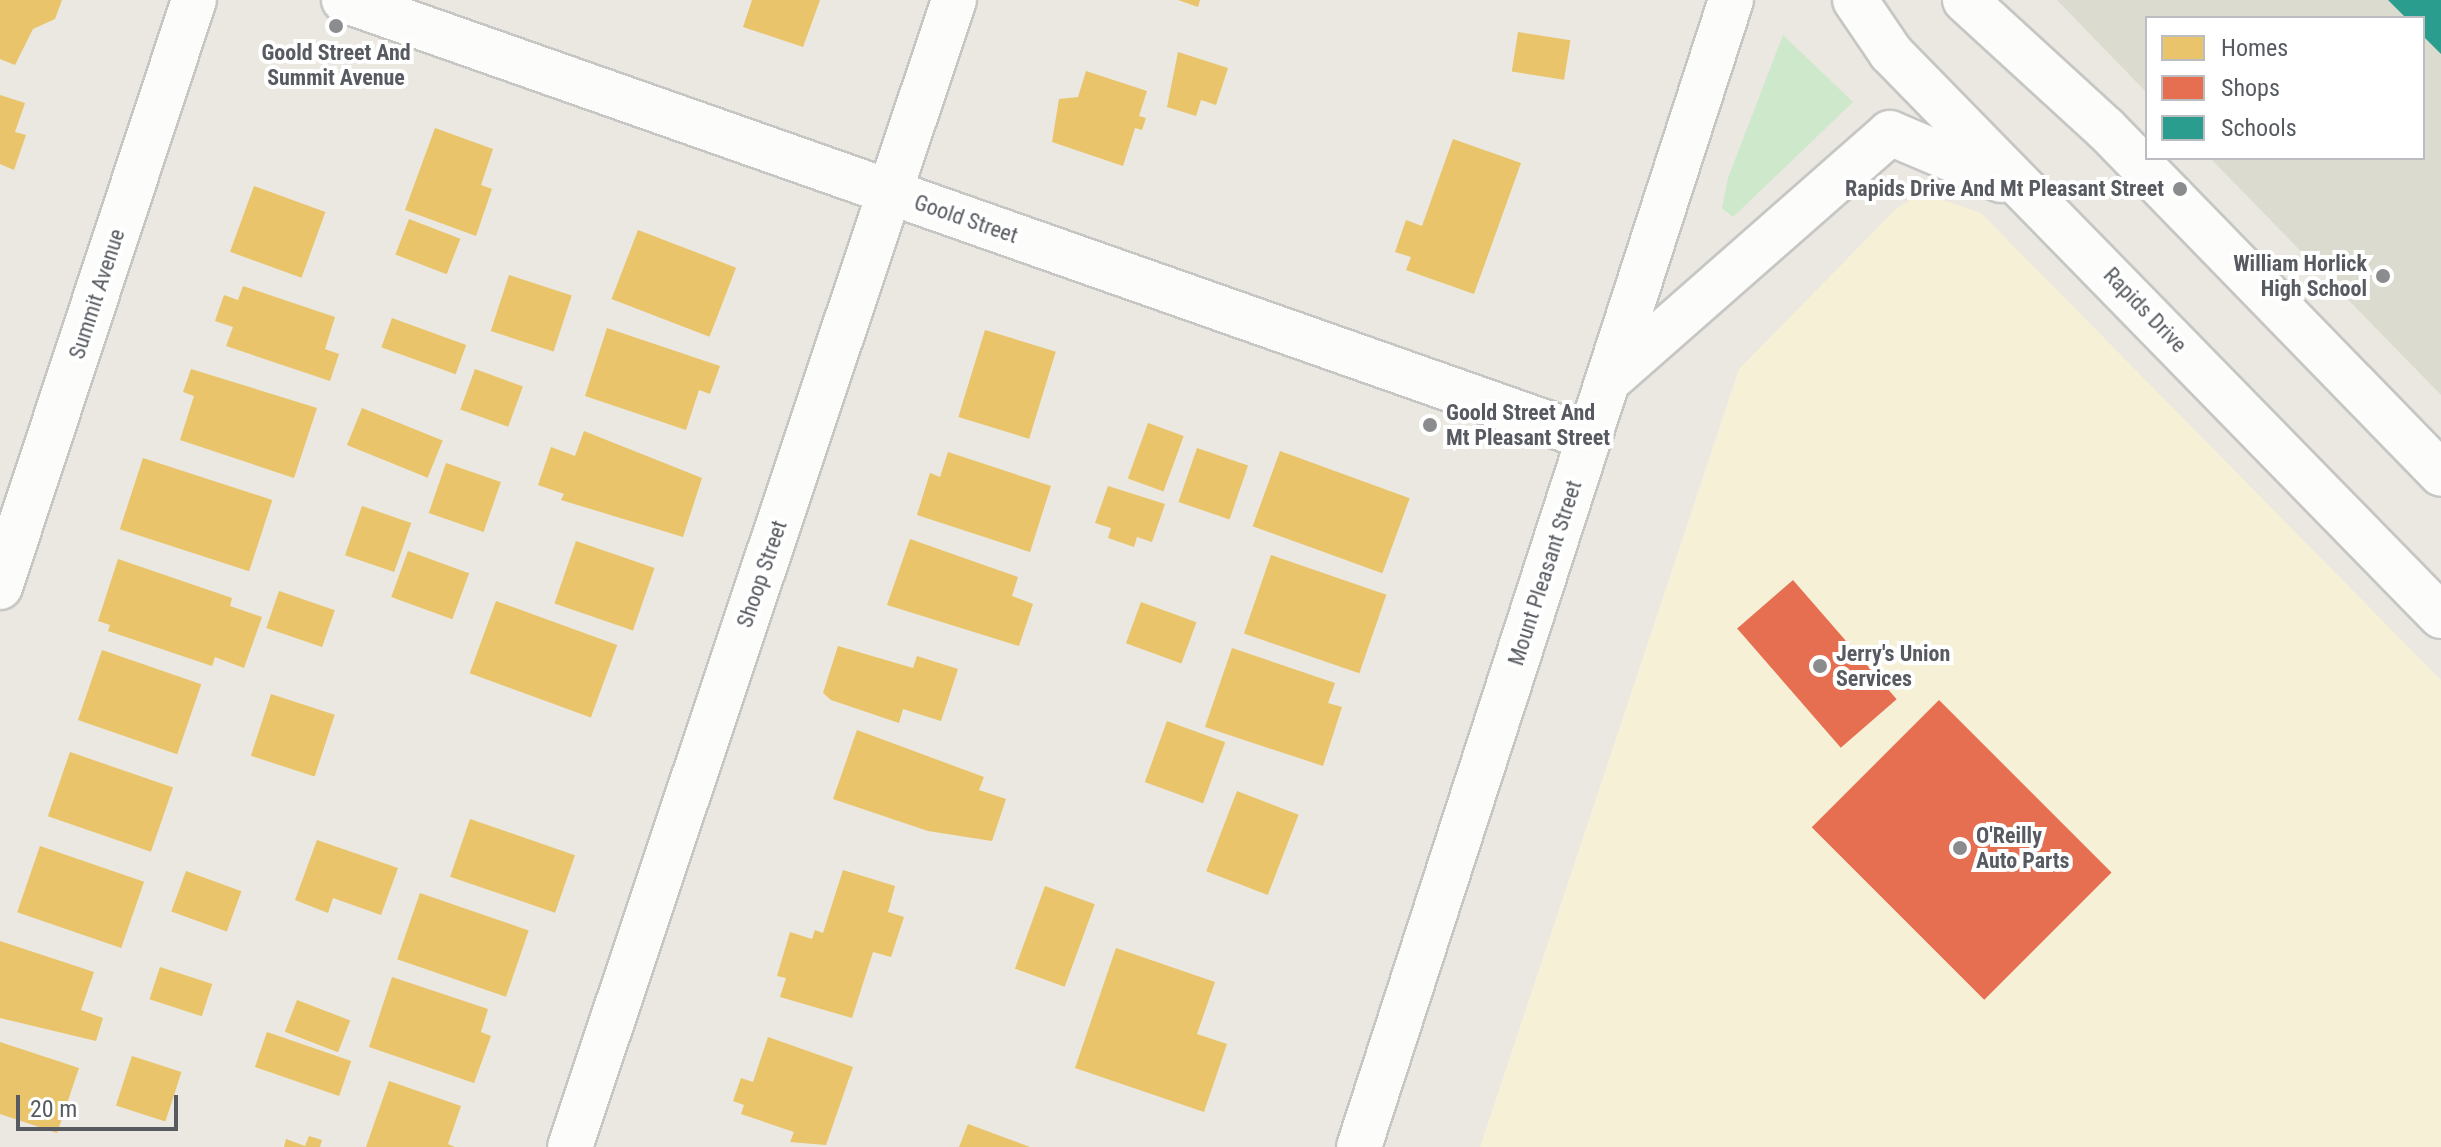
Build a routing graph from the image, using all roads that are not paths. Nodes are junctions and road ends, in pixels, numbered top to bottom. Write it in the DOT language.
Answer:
graph roads {
  1 [pos="194,0"];
  2 [pos="344,0"];
  3 [pos="954,0"];
  4 [pos="1731,0"];
  5 [pos="1855,0"];
  6 [pos="1965,0"];
  7 [pos="890,192"];
  8 [pos="2035,197"];
  9 [pos="1607,381"];
  10 [pos="1589,438"];
  11 [pos="2441,474"];
  12 [pos="0,587"];
  13 [pos="2441,616"];
  14 [pos="570,1147"];
  15 [pos="1359,1147"];
  1 -- 12 [label="street, Summit Avenue"];
  2 -- 7 [label="street, Goold Street"];
  3 -- 7 [label="street, Shoop Street"];
  4 -- 9 [label="street, Mount Pleasant Street"];
  5 -- 8 [label="street, Rapids Drive"];
  6 -- 11 [label="street"];
  7 -- 10 [label="street, Goold Street"];
  7 -- 14 [label="street, Shoop Street"];
  8 -- 9 [label="street"];
  8 -- 13 [label="street, Rapids Drive"];
  9 -- 10 [label="street, Mount Pleasant Street"];
  10 -- 15 [label="street, Mount Pleasant Street"];
}
